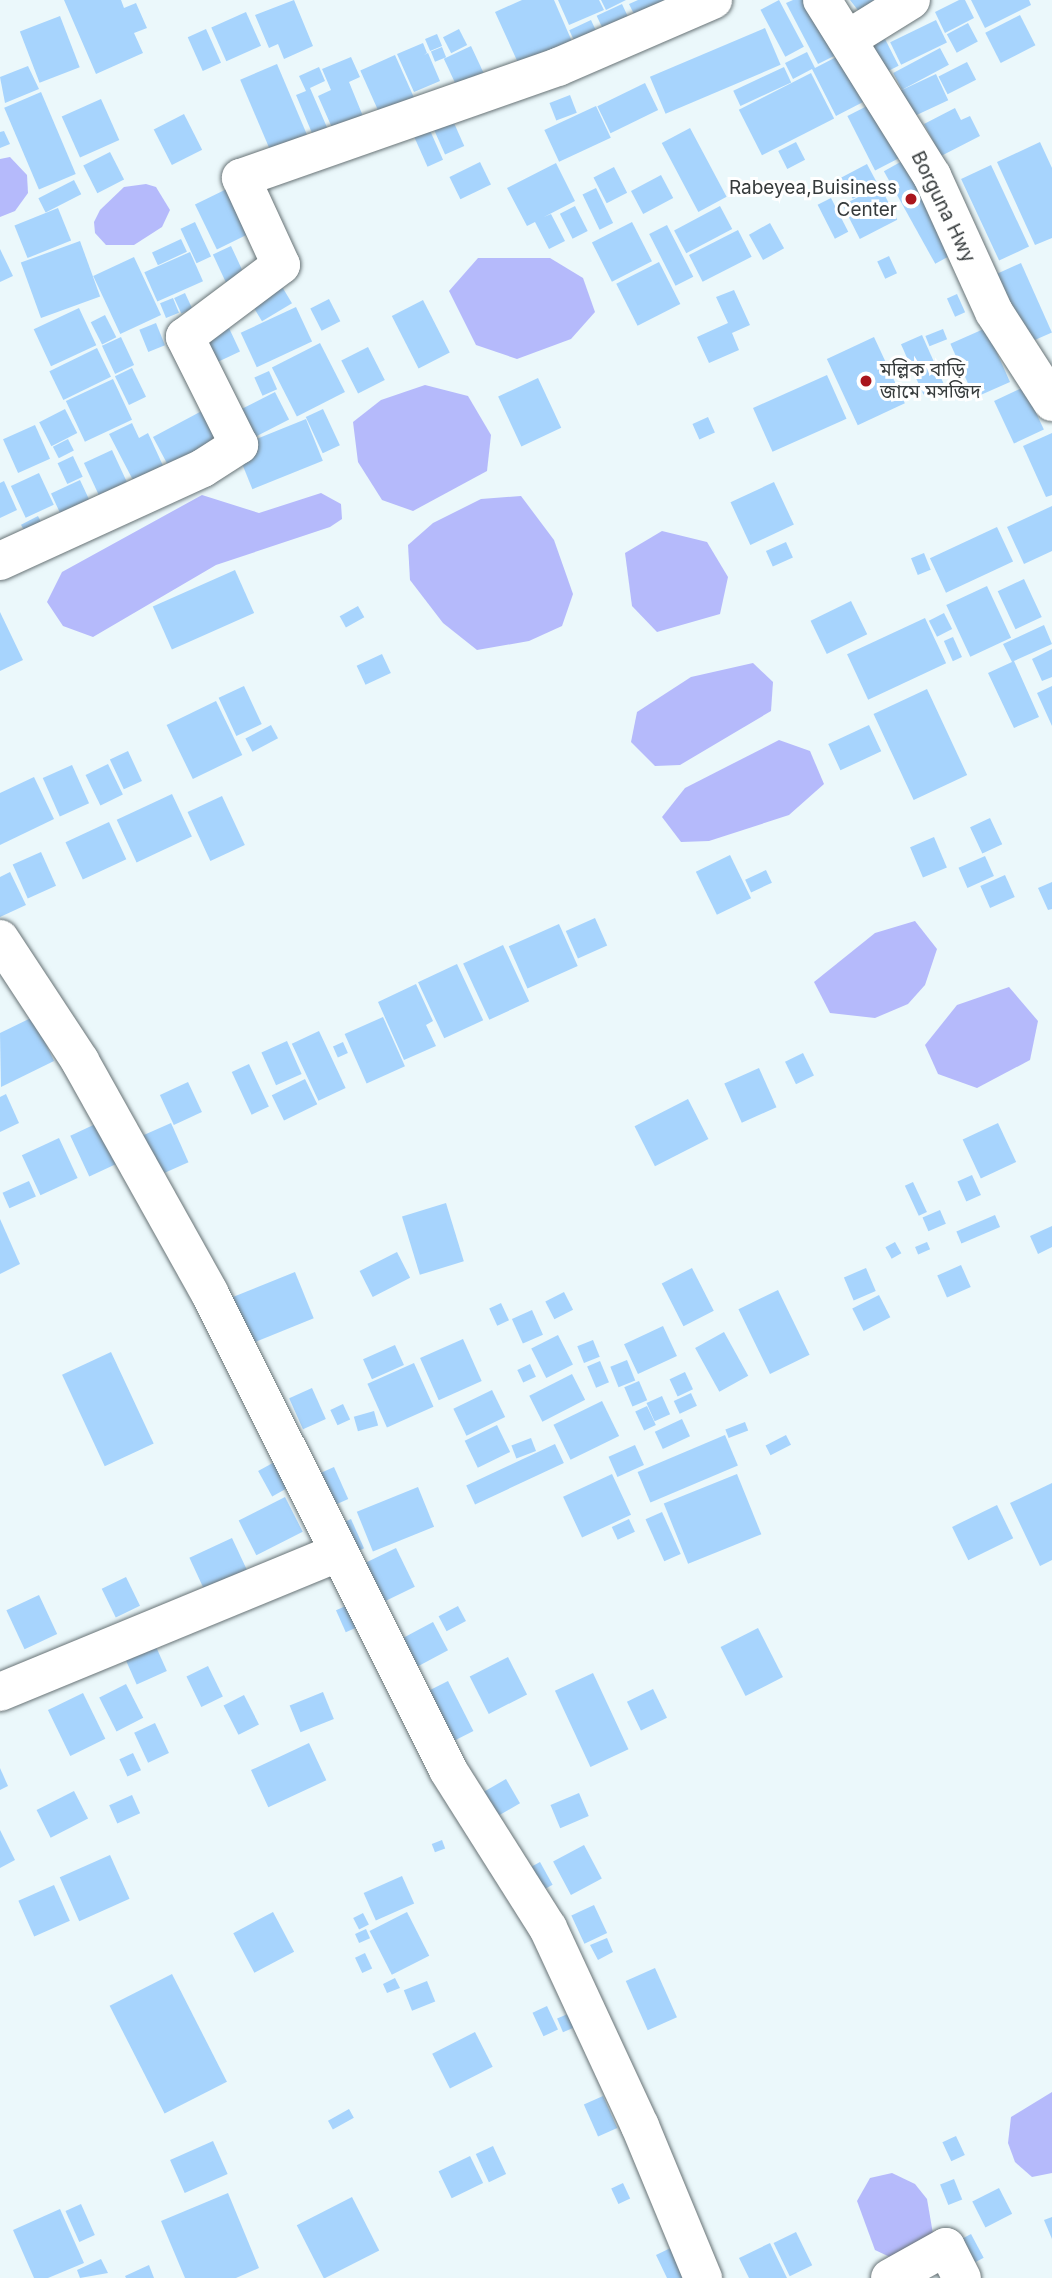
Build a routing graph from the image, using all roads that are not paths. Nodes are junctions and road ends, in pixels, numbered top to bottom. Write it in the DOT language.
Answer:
graph roads {
  1 [pos="713,0"];
  2 [pos="822,0"];
  3 [pos="911,0"];
  4 [pos="848,39"];
  5 [pos="1052,402"];
  6 [pos="0,561"];
  7 [pos="0,939"];
  8 [pos="337,1553"];
  9 [pos="0,1692"];
  10 [pos="703,2278"];
  11 [pos="890,2278"];
  12 [pos="962,2278"];
  1 -- 6 [label="street"];
  2 -- 4 [label="street, Borguna Hwy"];
  3 -- 4 [label="street"];
  4 -- 5 [label="street, Borguna Hwy"];
  7 -- 8 [label="street"];
  8 -- 9 [label="street"];
  8 -- 10 [label="street"];
  11 -- 12 [label="street"];
}
